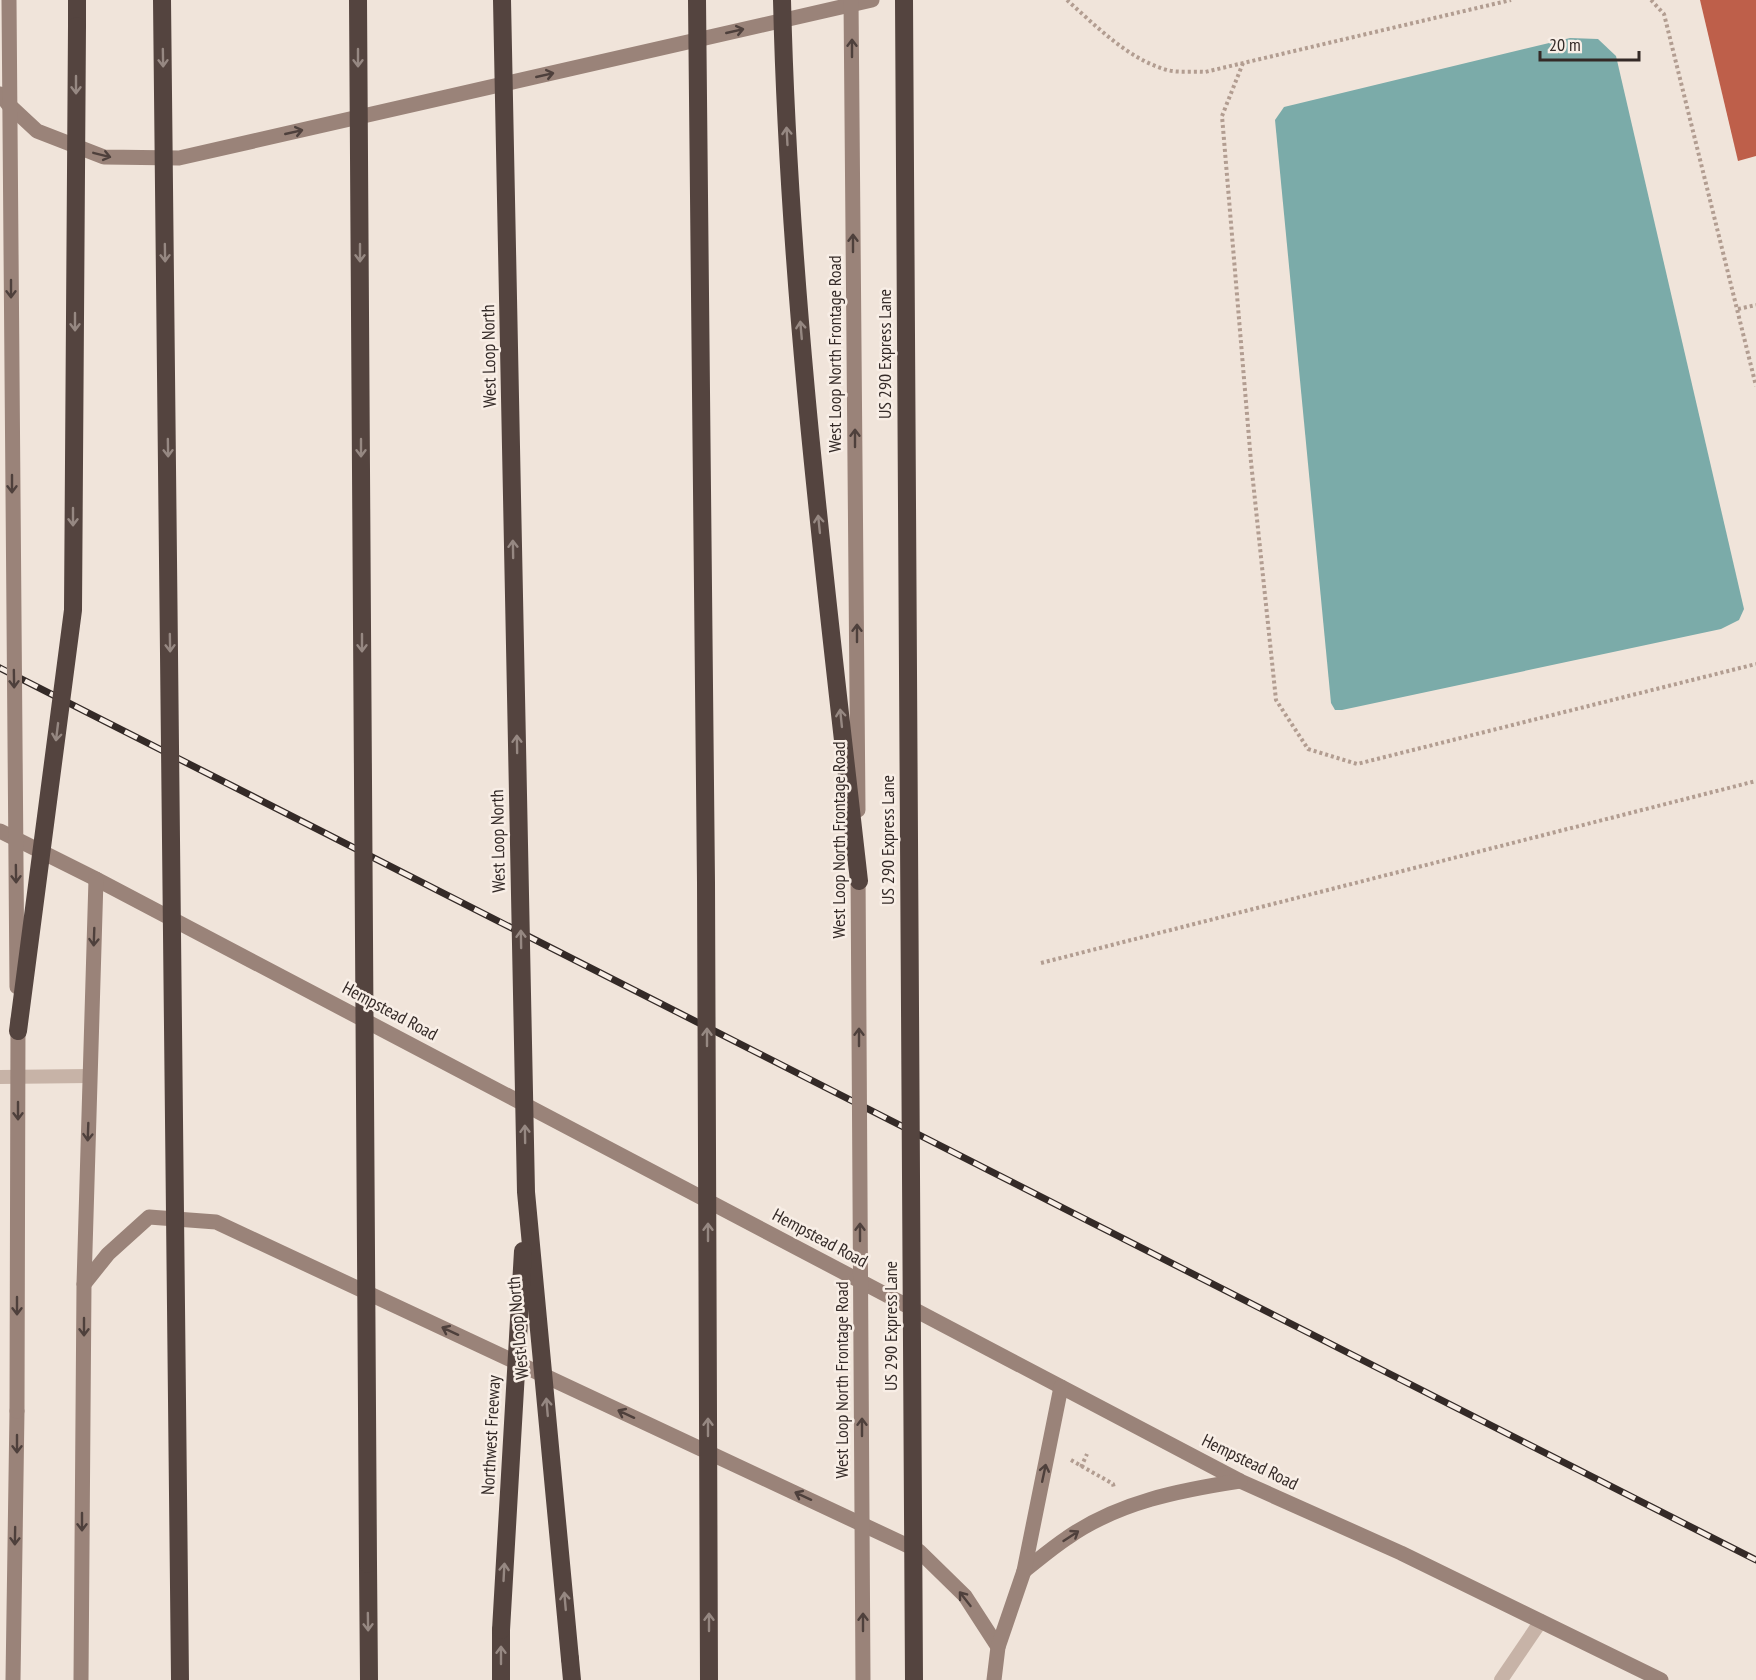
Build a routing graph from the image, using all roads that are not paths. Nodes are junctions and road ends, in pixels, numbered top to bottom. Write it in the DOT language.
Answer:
graph roads {
  1 [pos="9,0"];
  2 [pos="77,0"];
  3 [pos="162,0"];
  4 [pos="358,0"];
  5 [pos="502,0"];
  6 [pos="697,0"];
  7 [pos="782,0"];
  8 [pos="851,0"];
  9 [pos="873,0"];
  10 [pos="904,0"];
  11 [pos="0,94"];
  12 [pos="0,831"];
  13 [pos="96,879"];
  14 [pos="859,881"];
  15 [pos="18,1031"];
  16 [pos="90,1076"];
  17 [pos="0,1077"];
  18 [pos="526,1192"];
  19 [pos="84,1284"];
  20 [pos="1062,1387"];
  21 [pos="1240,1481"];
  22 [pos="1024,1571"];
  23 [pos="1541,1621"];
  24 [pos="998,1647"];
  25 [pos="13,1680"];
  26 [pos="81,1680"];
  27 [pos="180,1680"];
  28 [pos="369,1680"];
  29 [pos="501,1680"];
  30 [pos="572,1680"];
  31 [pos="709,1680"];
  32 [pos="863,1680"];
  33 [pos="914,1680"];
  34 [pos="994,1680"];
  35 [pos="1501,1680"];
  36 [pos="1661,1680"];
  1 -- 15 [label="main road, one-way, bridge"];
  2 -- 15 [label="highway, one-way, bridge"];
  3 -- 27 [label="highway, one-way, bridge"];
  4 -- 28 [label="highway, one-way, bridge"];
  18 -- 5 [label="highway, West Loop North, one-way, bridge"];
  31 -- 6 [label="highway, one-way, bridge"];
  14 -- 7 [label="highway, one-way, bridge"];
  14 -- 8 [label="main road, West Loop North Frontage Road, one-way, bridge"];
  11 -- 9 [label="main road, one-way"];
  10 -- 33 [label="highway, US 290 Express Lane, bridge"];
  12 -- 13 [label="main road, Hempstead Road"];
  13 -- 16 [label="main road, one-way"];
  13 -- 20 [label="main road, Hempstead Road"];
  32 -- 14 [label="main road, West Loop North Frontage Road, one-way, bridge"];
  15 -- 25 [label="main road, one-way, bridge"];
  16 -- 17 [label="lane"];
  16 -- 19 [label="main road, one-way"];
  29 -- 18 [label="highway, Northwest Freeway, one-way, bridge"];
  30 -- 18 [label="highway, West Loop North, one-way, bridge"];
  24 -- 19 [label="main road, one-way"];
  19 -- 26 [label="main road, one-way"];
  20 -- 21 [label="main road, Hempstead Road"];
  22 -- 20 [label="main road, one-way"];
  22 -- 21 [label="main road, one-way"];
  21 -- 23 [label="main road, Hempstead Road"];
  22 -- 24 [label="main road"];
  23 -- 35 [label="lane"];
  23 -- 36 [label="main road, Hempstead Road"];
  24 -- 34 [label="main road"];
}
